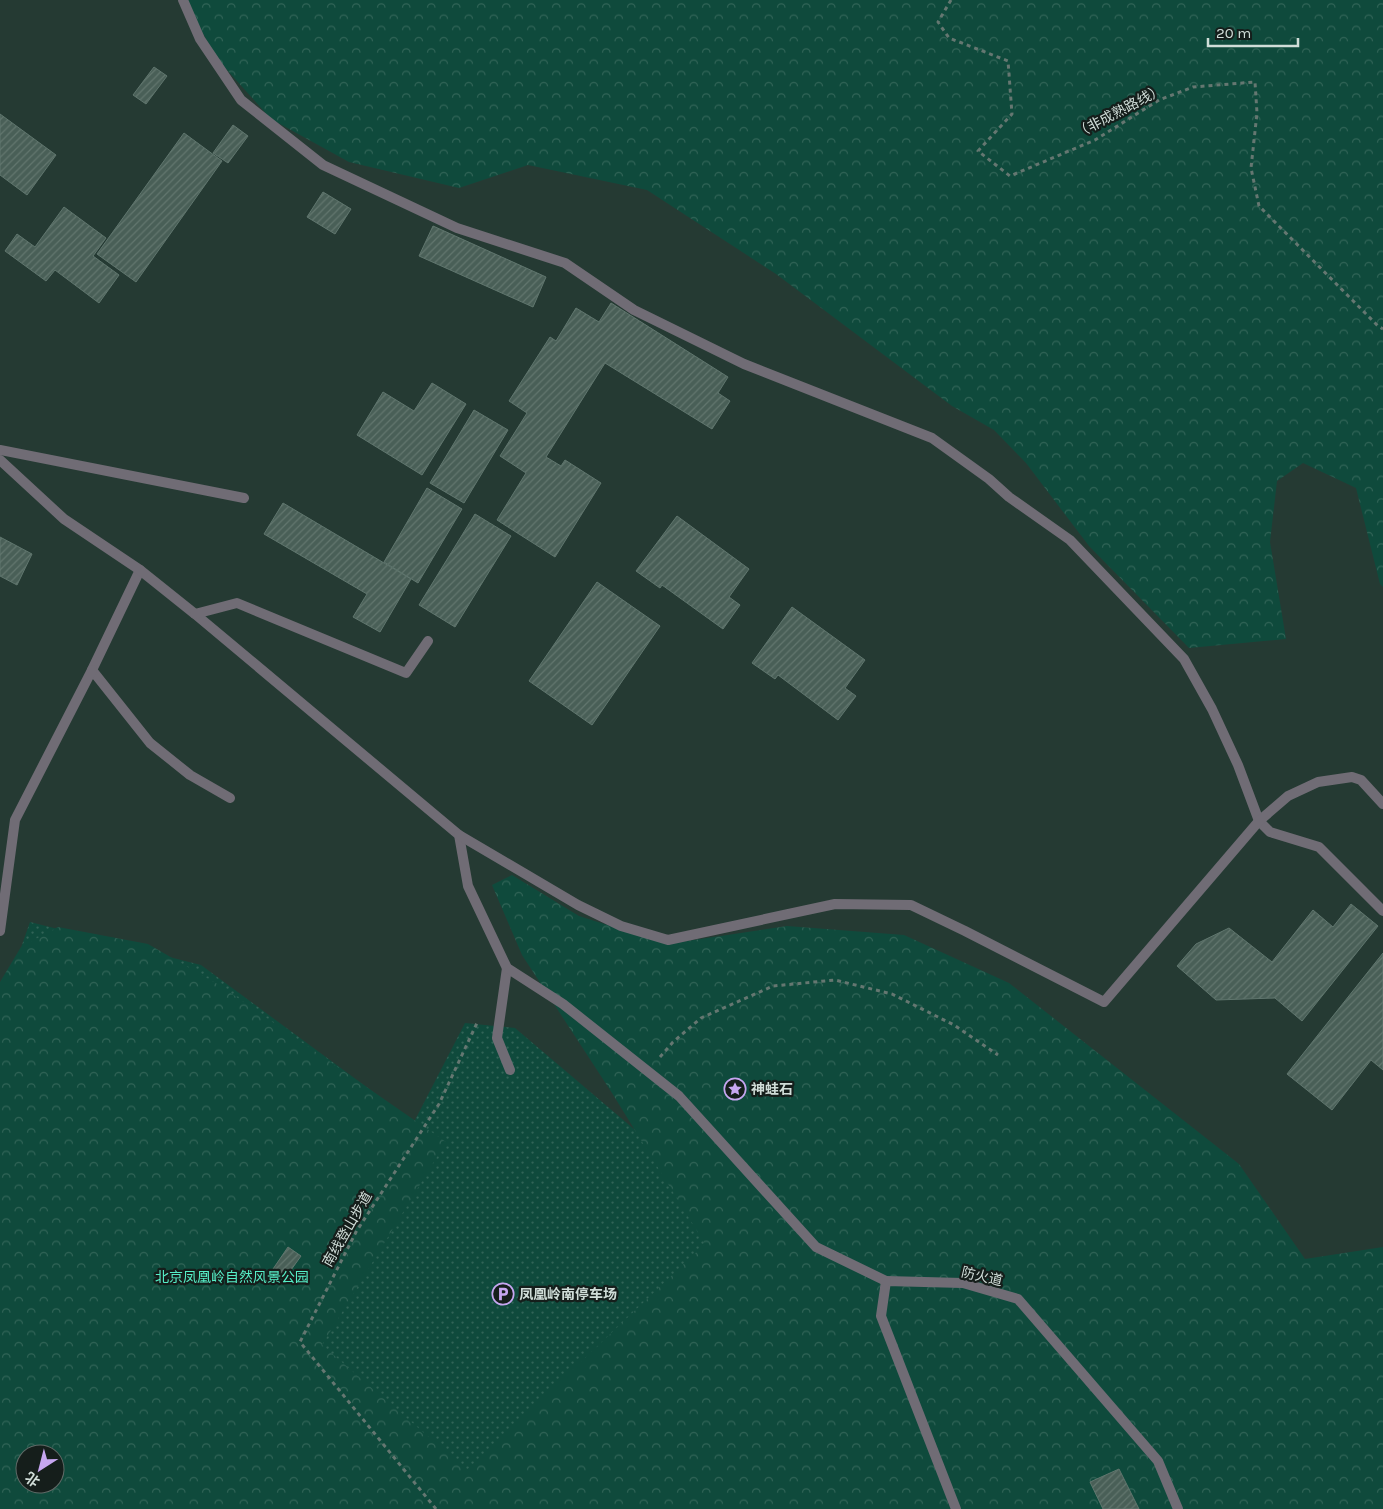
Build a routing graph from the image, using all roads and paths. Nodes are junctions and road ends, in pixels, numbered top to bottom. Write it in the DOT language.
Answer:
graph roads {
  1 [pos="183,0"];
  2 [pos="951,0"];
  3 [pos="1383,329"];
  4 [pos="0,450"];
  5 [pos="0,460"];
  6 [pos="244,498"];
  7 [pos="140,570"];
  8 [pos="195,614"];
  9 [pos="428,640"];
  10 [pos="92,670"];
  11 [pos="230,798"];
  12 [pos="1383,804"];
  13 [pos="1259,821"];
  14 [pos="459,835"];
  15 [pos="1383,911"];
  16 [pos="0,931"];
  17 [pos="507,968"];
  18 [pos="479,1018"];
  19 [pos="998,1055"];
  20 [pos="510,1070"];
  21 [pos="647,1071"];
  22 [pos="886,1281"];
  23 [pos="436,1509"];
  24 [pos="956,1509"];
  25 [pos="1178,1509"];
  1 -- 13 [label="street"];
  2 -- 3 [label="path, （非成熟路线）"];
  4 -- 6 [label="street"];
  5 -- 7 [label="street"];
  7 -- 8 [label="street"];
  7 -- 10 [label="street"];
  8 -- 9 [label="street"];
  8 -- 14 [label="street"];
  10 -- 11 [label="street"];
  10 -- 16 [label="street"];
  12 -- 13 [label="street"];
  13 -- 14 [label="street"];
  13 -- 15 [label="street"];
  14 -- 17 [label="street"];
  17 -- 20 [label="street"];
  17 -- 21 [label="street"];
  18 -- 23 [label="path, 南线登山步道"];
  19 -- 21 [label="path"];
  21 -- 22 [label="street"];
  22 -- 24 [label="street"];
  22 -- 25 [label="street, 防火道"];
}
